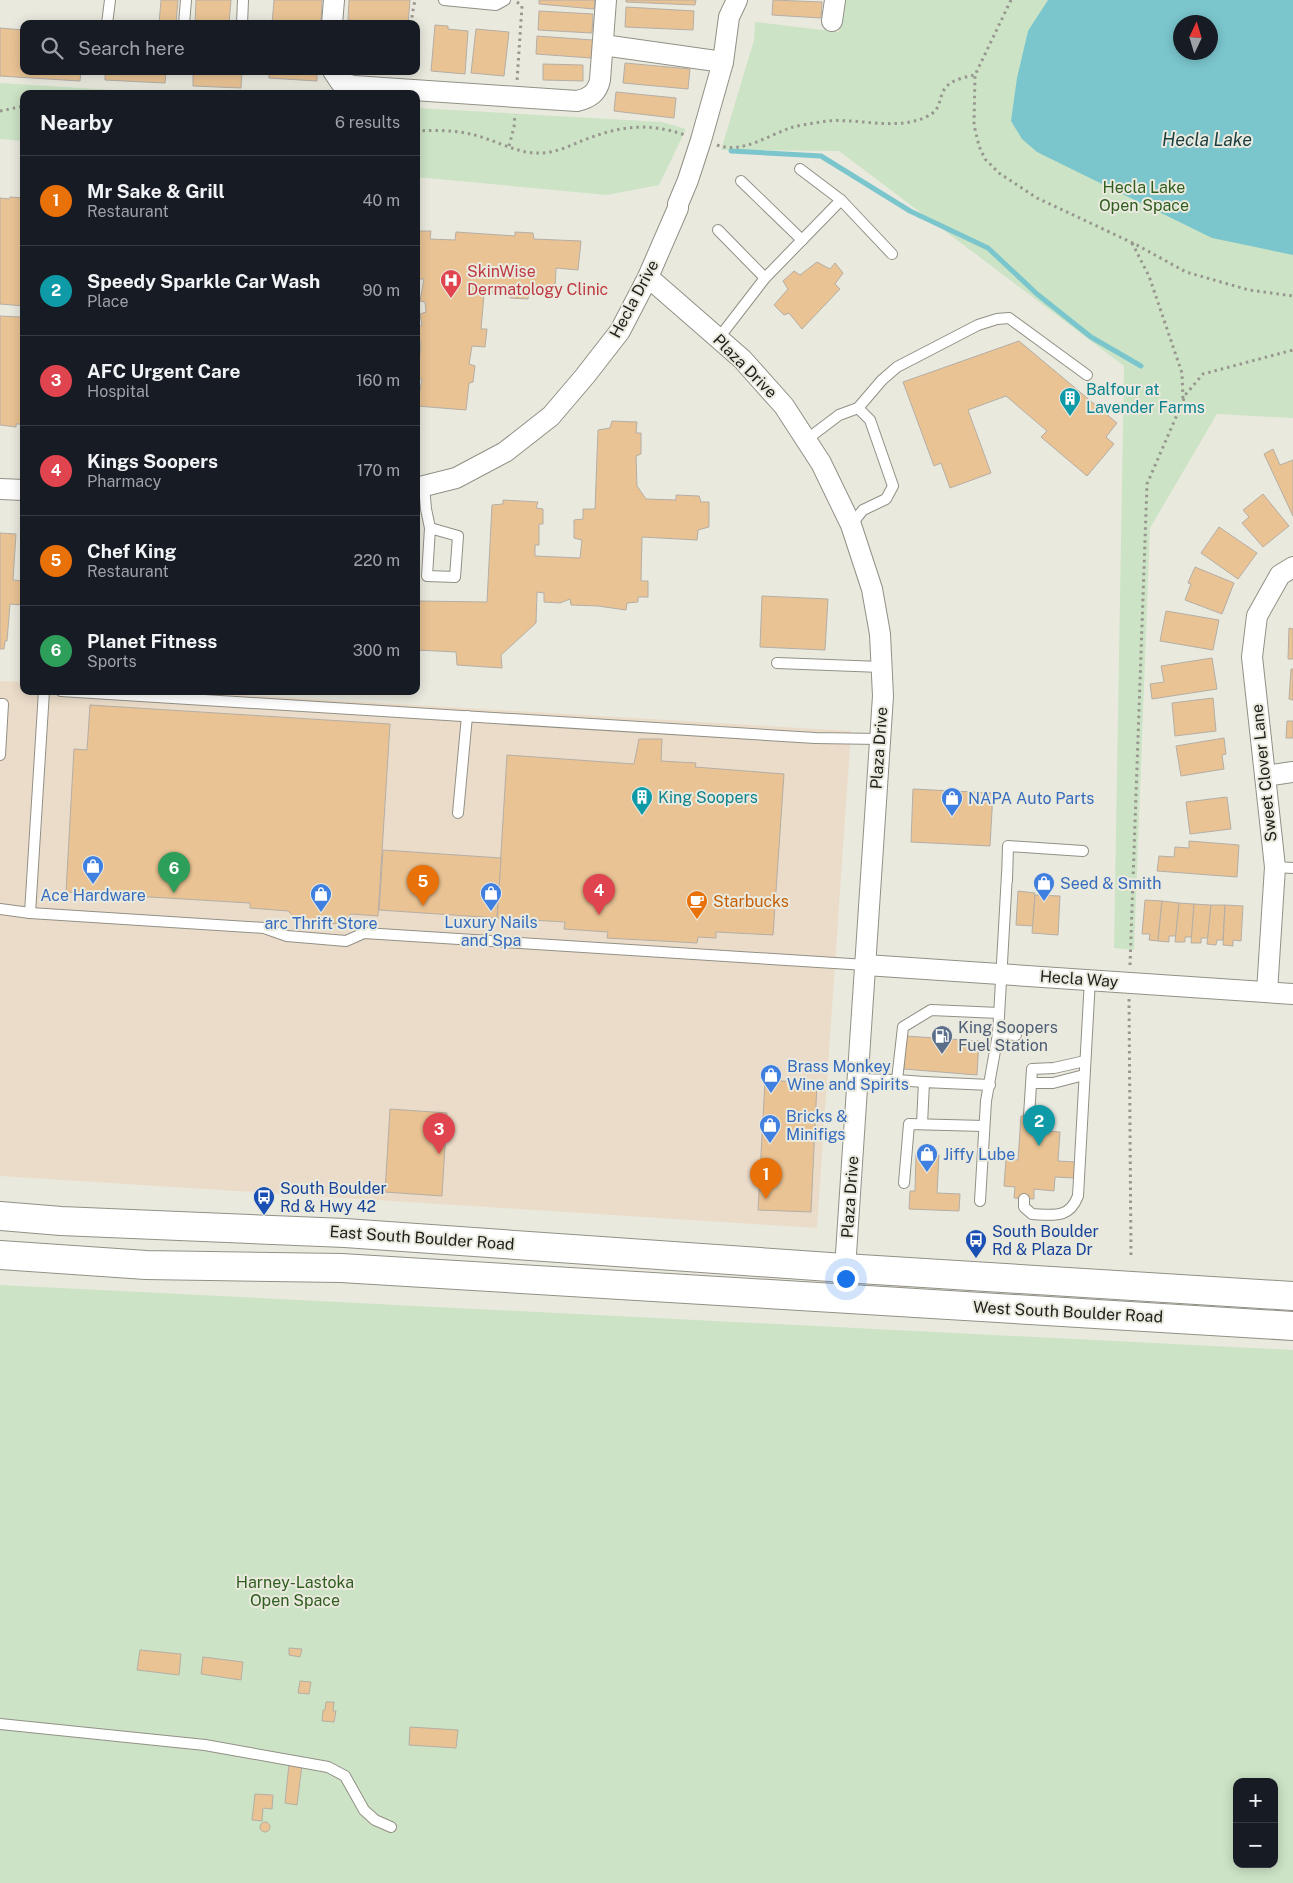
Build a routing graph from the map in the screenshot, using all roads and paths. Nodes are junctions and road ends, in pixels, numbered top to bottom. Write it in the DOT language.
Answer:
graph roads {
  1 [pos="110,0"];
  2 [pos="186,0"];
  3 [pos="243,0"];
  4 [pos="334,0"];
  5 [pos="415,0"];
  6 [pos="444,0"];
  7 [pos="505,0"];
  8 [pos="514,0"];
  9 [pos="606,0"];
  10 [pos="835,0"];
  11 [pos="1011,0"];
  12 [pos="730,6"];
  13 [pos="108,20"];
  14 [pos="184,20"];
  15 [pos="242,20"];
  16 [pos="332,20"];
  17 [pos="413,20"];
  18 [pos="832,21"];
  19 [pos="603,44"];
  20 [pos="723,62"];
  21 [pos="336,75"];
  22 [pos="413,90"];
  23 [pos="420,90"];
  24 [pos="516,97"];
  25 [pos="20,107"];
  26 [pos="0,111"];
  27 [pos="509,146"];
  28 [pos="800,169"];
  29 [pos="741,181"];
  30 [pos="840,200"];
  31 [pos="718,230"];
  32 [pos="802,240"];
  33 [pos="1132,243"];
  34 [pos="892,254"];
  35 [pos="648,277"];
  36 [pos="765,278"];
  37 [pos="1293,296"];
  38 [pos="718,339"];
  39 [pos="1293,350"];
  40 [pos="1086,375"];
  41 [pos="1183,401"];
  42 [pos="858,408"];
  43 [pos="806,440"];
  44 [pos="420,487"];
  45 [pos="0,489"];
  46 [pos="20,490"];
  47 [pos="850,525"];
  48 [pos="430,528"];
  49 [pos="1293,567"];
  50 [pos="777,663"];
  51 [pos="881,667"];
  52 [pos="44,695"];
  53 [pos="126,695"];
  54 [pos="0,704"];
  55 [pos="467,716"];
  56 [pos="880,740"];
  57 [pos="0,755"];
  58 [pos="1293,772"];
  59 [pos="1265,776"];
  60 [pos="458,813"];
  61 [pos="1083,851"];
  62 [pos="1284,868"];
  63 [pos="0,909"];
  64 [pos="30,913"];
  65 [pos="1130,956"];
  66 [pos="866,965"];
  67 [pos="1001,974"];
  68 [pos="1090,980"];
  69 [pos="1267,992"];
  70 [pos="1293,994"];
  71 [pos="1129,1010"];
  72 [pos="1000,1013"];
  73 [pos="998,1034"];
  74 [pos="1016,1035"];
  75 [pos="1085,1061"];
  76 [pos="1084,1075"];
  77 [pos="858,1079"];
  78 [pos="897,1080"];
  79 [pos="924,1082"];
  80 [pos="1032,1083"];
  81 [pos="990,1085"];
  82 [pos="1029,1116"];
  83 [pos="922,1124"];
  84 [pos="984,1126"];
  85 [pos="904,1183"];
  86 [pos="1024,1199"];
  87 [pos="980,1201"];
  88 [pos="0,1216"];
  89 [pos="0,1255"];
  90 [pos="1131,1258"];
  91 [pos="844,1268"];
  92 [pos="1293,1296"];
  93 [pos="843,1299"];
  94 [pos="1293,1326"];
  95 [pos="0,1724"];
  96 [pos="391,1827"];
  1 -- 13 [label="lane"];
  2 -- 14 [label="lane"];
  3 -- 15 [label="lane"];
  4 -- 16 [label="street"];
  5 -- 17 [label="path"];
  6 -- 7 [label="lane"];
  8 -- 24 [label="path"];
  9 -- 19 [label="street"];
  10 -- 18 [label="street"];
  11 -- 33 [label="path"];
  12 -- 20 [label="street, Hecla Drive"];
  19 -- 20 [label="street"];
  19 -- 24 [label="street"];
  20 -- 35 [label="street, Hecla Drive"];
  21 -- 22 [label="street"];
  23 -- 24 [label="street"];
  24 -- 27 [label="path"];
  25 -- 26 [label="path"];
  28 -- 30 [label="lane"];
  29 -- 32 [label="lane"];
  30 -- 32 [label="lane"];
  30 -- 34 [label="lane"];
  31 -- 36 [label="lane"];
  32 -- 36 [label="lane"];
  33 -- 37 [label="path"];
  33 -- 41 [label="path"];
  35 -- 38 [label="street, Plaza Drive"];
  35 -- 44 [label="street, Hecla Drive"];
  36 -- 38 [label="lane"];
  38 -- 43 [label="street, Plaza Drive"];
  39 -- 41 [label="path"];
  40 -- 42 [label="lane"];
  41 -- 65 [label="path"];
  42 -- 43 [label="lane"];
  42 -- 47 [label="lane"];
  43 -- 47 [label="street, Plaza Drive"];
  44 -- 48 [label="lane"];
  45 -- 46 [label="street"];
  47 -- 51 [label="street, Plaza Drive"];
  48 -- 48 [label="lane"];
  49 -- 59 [label="street, Sweet Clover Lane"];
  50 -- 51 [label="lane"];
  51 -- 56 [label="street, Plaza Drive"];
  52 -- 64 [label="lane"];
  53 -- 55 [label="lane"];
  54 -- 57 [label="lane"];
  55 -- 56 [label="lane"];
  55 -- 60 [label="lane"];
  56 -- 66 [label="street, Plaza Drive"];
  58 -- 59 [label="street"];
  59 -- 62 [label="street, Sweet Clover Lane"];
  61 -- 67 [label="lane"];
  62 -- 69 [label="street, Sweet Clover Lane"];
  63 -- 64 [label="lane"];
  64 -- 66 [label="lane"];
  66 -- 67 [label="street, Hecla Way"];
  66 -- 77 [label="street, Plaza Drive"];
  67 -- 68 [label="street, Hecla Way"];
  67 -- 72 [label="lane"];
  68 -- 69 [label="street, Hecla Way"];
  68 -- 75 [label="lane"];
  69 -- 70 [label="street, Hecla Way"];
  71 -- 90 [label="path"];
  72 -- 73 [label="lane"];
  72 -- 78 [label="lane"];
  73 -- 74 [label="lane"];
  73 -- 81 [label="lane"];
  75 -- 76 [label="lane"];
  75 -- 80 [label="lane"];
  76 -- 80 [label="lane"];
  76 -- 86 [label="lane"];
  77 -- 78 [label="lane"];
  77 -- 91 [label="street, Plaza Drive"];
  78 -- 79 [label="lane"];
  79 -- 81 [label="lane"];
  79 -- 83 [label="lane"];
  80 -- 82 [label="lane"];
  81 -- 84 [label="lane"];
  83 -- 84 [label="lane"];
  83 -- 85 [label="lane"];
  84 -- 87 [label="lane"];
  88 -- 91 [label="main road, East South Boulder Road"];
  89 -- 93 [label="main road"];
  91 -- 92 [label="main road, West South Boulder Road"];
  91 -- 93 [label="street, Plaza Drive"];
  93 -- 94 [label="main road, West South Boulder Road"];
  95 -- 96 [label="lane"];
}
